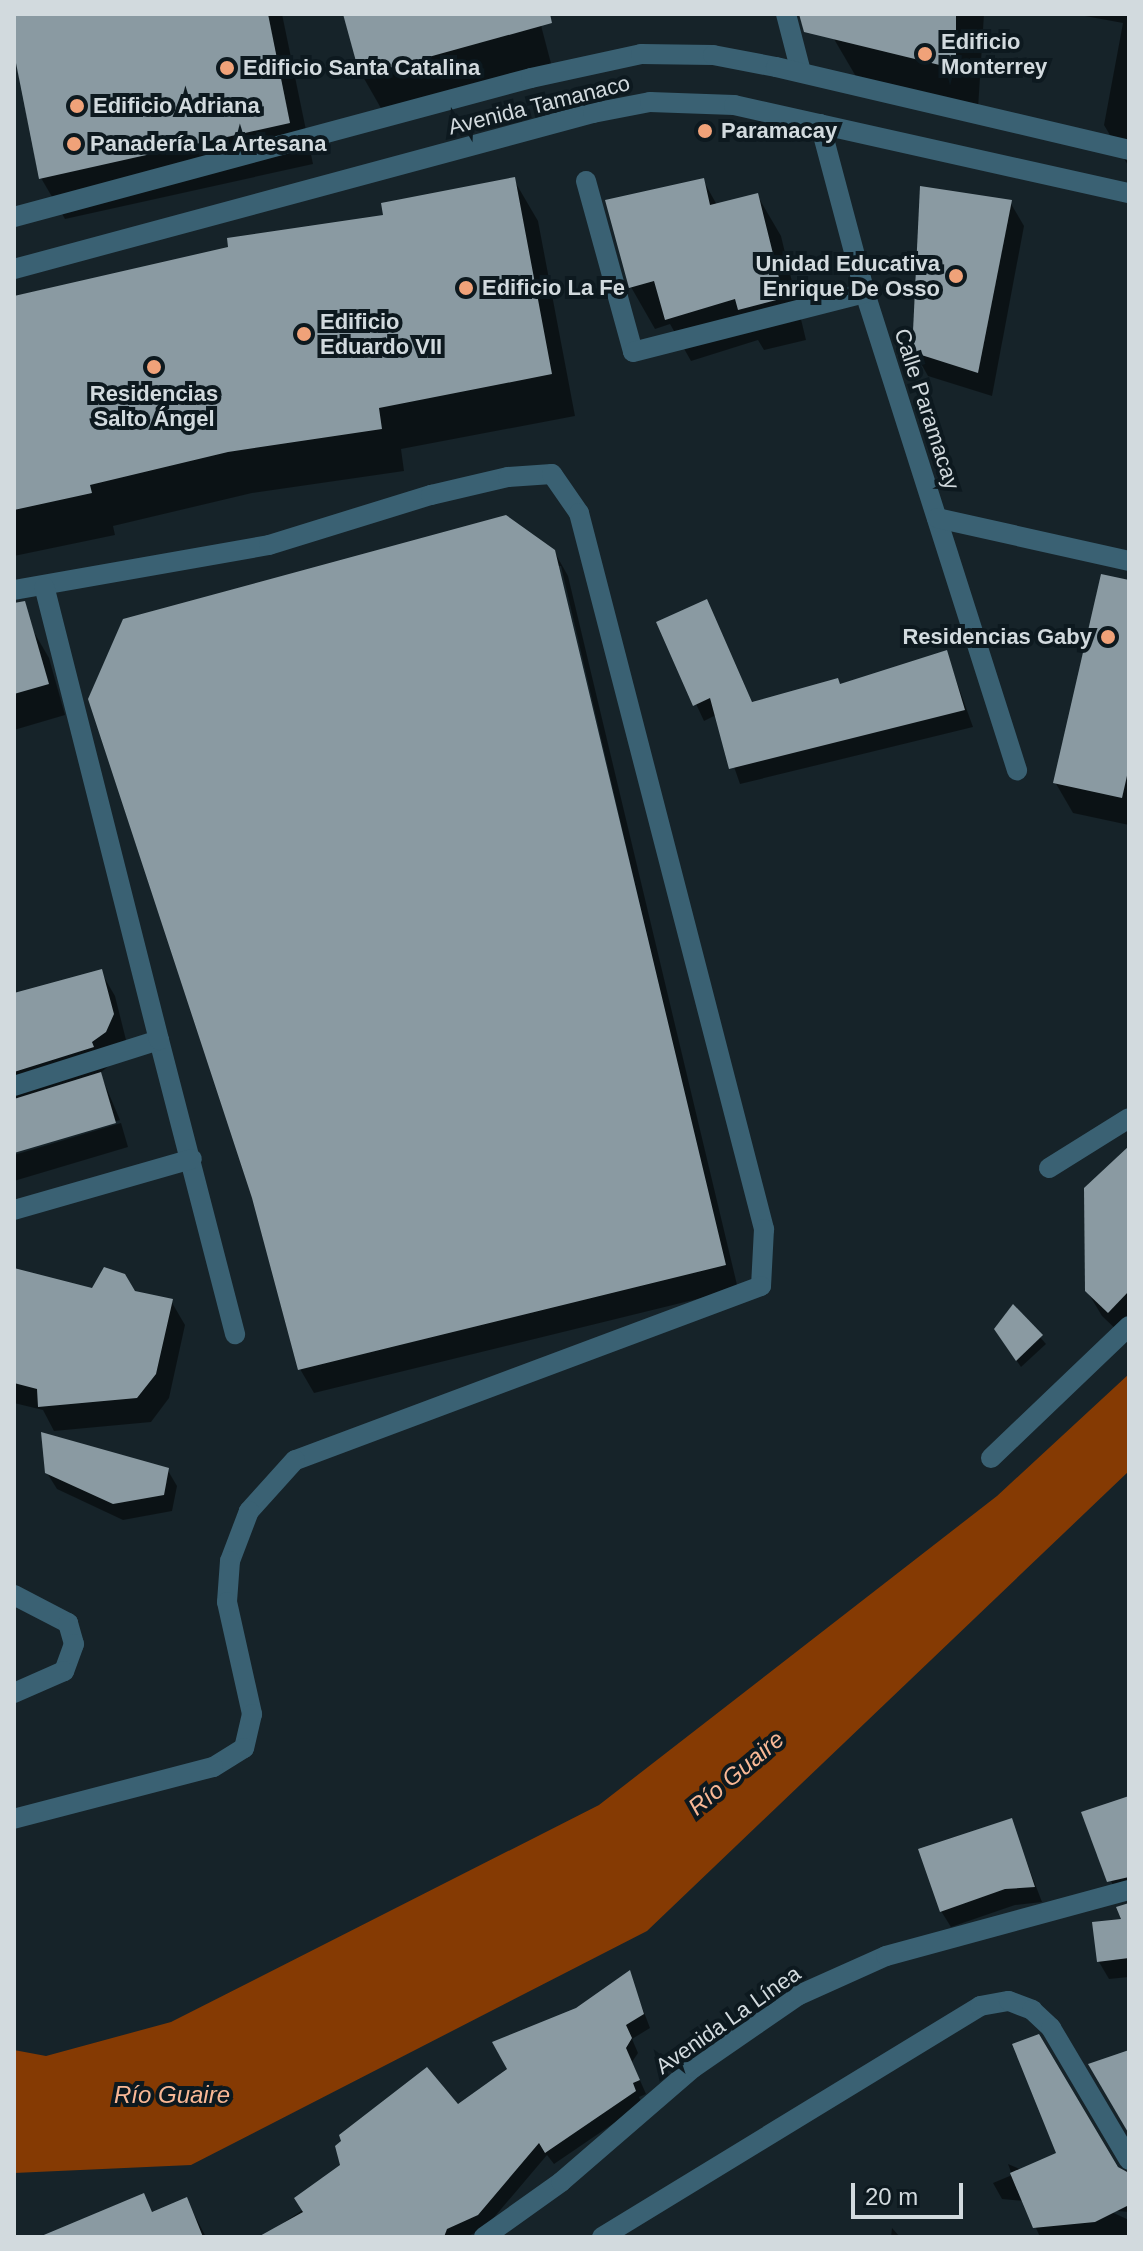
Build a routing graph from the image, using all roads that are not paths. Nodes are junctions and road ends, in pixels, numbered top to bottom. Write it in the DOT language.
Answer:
graph roads {
  1 [pos="786,14"];
  2 [pos="801,72"];
  3 [pos="820,124"];
  4 [pos="1129,150"];
  5 [pos="586,181"];
  6 [pos="1129,193"];
  7 [pos="14,217"];
  8 [pos="14,269"];
  9 [pos="865,293"];
  10 [pos="937,518"];
  11 [pos="1129,561"];
  12 [pos="44,587"];
  13 [pos="14,590"];
  14 [pos="1017,770"];
  15 [pos="159,1040"];
  16 [pos="14,1086"];
  17 [pos="1129,1118"];
  18 [pos="192,1159"];
  19 [pos="1049,1168"];
  20 [pos="14,1210"];
  21 [pos="1129,1326"];
  22 [pos="235,1334"];
  23 [pos="991,1458"];
  24 [pos="14,1595"];
  25 [pos="14,1693"];
  26 [pos="14,1819"];
  27 [pos="1129,1890"];
  28 [pos="1129,2160"];
  29 [pos="484,2237"];
  30 [pos="602,2237"];
  1 -- 2 [label="street"];
  2 -- 4 [label="street, Avenida Tamanaco"];
  2 -- 7 [label="street, Avenida Tamanaco"];
  3 -- 6 [label="street, Avenida Tamanaco"];
  3 -- 8 [label="street, Avenida Tamanaco"];
  3 -- 9 [label="street, Calle Paramacay"];
  5 -- 9 [label="street"];
  9 -- 10 [label="street, Calle Paramacay"];
  10 -- 11 [label="street, Calle Paramacay"];
  10 -- 14 [label="street"];
  12 -- 13 [label="street"];
  12 -- 15 [label="street"];
  12 -- 26 [label="street"];
  15 -- 16 [label="street"];
  15 -- 18 [label="street"];
  17 -- 19 [label="street"];
  18 -- 20 [label="street"];
  18 -- 22 [label="street"];
  21 -- 23 [label="street"];
  24 -- 25 [label="street"];
  27 -- 29 [label="street, Avenida La Línea"];
  28 -- 30 [label="street"];
}
